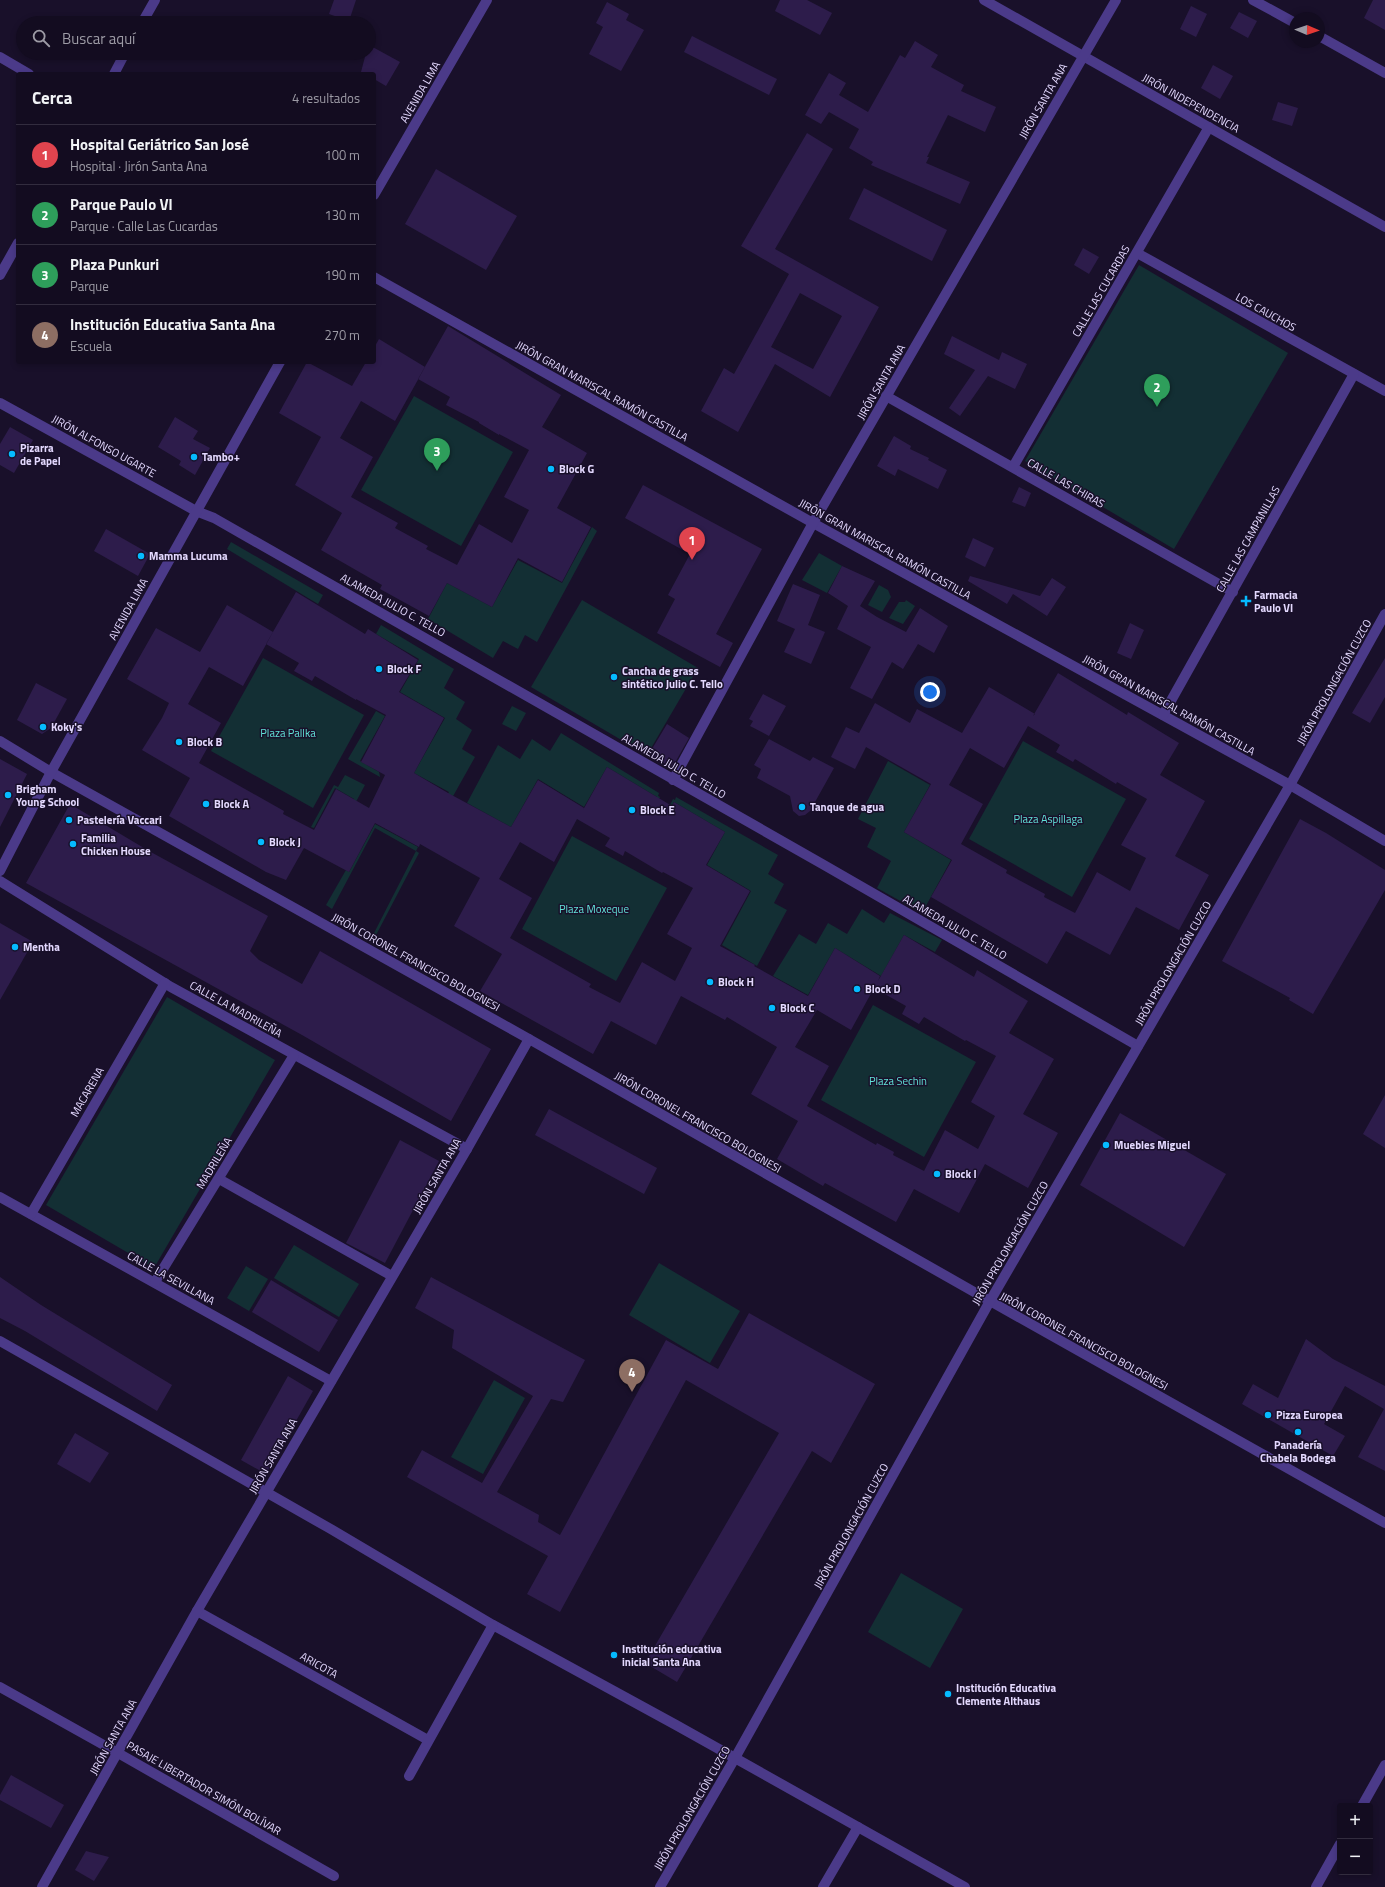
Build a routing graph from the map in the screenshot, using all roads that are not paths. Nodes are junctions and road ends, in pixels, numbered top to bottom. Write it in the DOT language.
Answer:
graph roads {
  1 [pos="155,0"];
  2 [pos="487,0"];
  3 [pos="984,0"];
  4 [pos="1116,0"];
  5 [pos="1253,0"];
  6 [pos="146,16"];
  7 [pos="1289,20"];
  8 [pos="1325,39"];
  9 [pos="1083,56"];
  10 [pos="0,57"];
  11 [pos="121,60"];
  12 [pos="26,72"];
  13 [pos="115,72"];
  14 [pos="1385,73"];
  15 [pos="1209,127"];
  16 [pos="376,192"];
  17 [pos="1385,227"];
  18 [pos="16,247"];
  19 [pos="1137,253"];
  20 [pos="0,275"];
  21 [pos="376,278"];
  22 [pos="279,364"];
  23 [pos="1354,374"];
  24 [pos="1385,391"];
  25 [pos="886,396"];
  26 [pos="0,403"];
  27 [pos="1013,466"];
  28 [pos="196,510"];
  29 [pos="813,523"];
  30 [pos="1233,592"];
  31 [pos="1385,614"];
  32 [pos="1163,715"];
  33 [pos="0,741"];
  34 [pos="51,772"];
  35 [pos="673,780"];
  36 [pos="1290,785"];
  37 [pos="1385,841"];
  38 [pos="0,871"];
  39 [pos="0,880"];
  40 [pos="166,983"];
  41 [pos="529,1039"];
  42 [pos="1138,1046"];
  43 [pos="294,1055"];
  44 [pos="467,1149"];
  45 [pos="219,1179"];
  46 [pos="0,1197"];
  47 [pos="31,1214"];
  48 [pos="392,1276"];
  49 [pos="155,1282"];
  50 [pos="990,1301"];
  51 [pos="0,1341"];
  52 [pos="330,1380"];
  53 [pos="266,1493"];
  54 [pos="1385,1522"];
  55 [pos="197,1611"];
  56 [pos="493,1625"];
  57 [pos="0,1687"];
  58 [pos="428,1740"];
  59 [pos="118,1753"];
  60 [pos="735,1758"];
  61 [pos="1385,1765"];
  62 [pos="409,1776"];
  63 [pos="1364,1803"];
  64 [pos="858,1827"];
  65 [pos="1337,1849"];
  66 [pos="334,1876"];
  67 [pos="42,1887"];
  68 [pos="660,1887"];
  69 [pos="823,1887"];
  70 [pos="965,1887"];
  71 [pos="1316,1887"];
  1 -- 6 [label="street"];
  2 -- 16 [label="street, AVENIDA LIMA"];
  3 -- 9 [label="street, JIRÓN INDEPENDENCIA"];
  4 -- 9 [label="street, JIRÓN SANTA ANA"];
  5 -- 7 [label="street"];
  8 -- 14 [label="street"];
  9 -- 15 [label="street, JIRÓN INDEPENDENCIA"];
  9 -- 25 [label="street, JIRÓN SANTA ANA"];
  10 -- 12 [label="street"];
  11 -- 13 [label="street"];
  15 -- 17 [label="street, JIRÓN INDEPENDENCIA"];
  15 -- 19 [label="street, CALLE LAS CUCARDAS"];
  18 -- 20 [label="street"];
  19 -- 23 [label="street, LOS CAUCHOS"];
  19 -- 27 [label="street, CALLE LAS CUCARDAS"];
  21 -- 29 [label="street, JIRÓN GRAN MARISCAL RAMÓN CASTILLA"];
  22 -- 28 [label="street, AVENIDA LIMA"];
  23 -- 24 [label="street, LOS CAUCHOS"];
  23 -- 30 [label="street, CALLE LAS CAMPANILLAS"];
  25 -- 27 [label="street, CALLE LAS CHIRAS"];
  25 -- 29 [label="street, JIRÓN SANTA ANA"];
  26 -- 28 [label="street, JIRÓN ALFONSO UGARTE"];
  27 -- 30 [label="street, CALLE LAS CHIRAS"];
  28 -- 34 [label="street, AVENIDA LIMA"];
  28 -- 35 [label="street, ALAMEDA JULIO C. TELLO"];
  29 -- 32 [label="street, JIRÓN GRAN MARISCAL RAMÓN CASTILLA"];
  29 -- 35 [label="street, JIRÓN SANTA ANA"];
  30 -- 32 [label="street, CALLE LAS CAMPANILLAS"];
  31 -- 36 [label="street, JIRÓN PROLONGACIÓN CUZCO"];
  32 -- 36 [label="street, JIRÓN GRAN MARISCAL RAMÓN CASTILLA"];
  33 -- 34 [label="street, JIRÓN CORONEL FRANCISCO BOLOGNESI"];
  34 -- 38 [label="street, AVENIDA LIMA"];
  34 -- 41 [label="street, JIRÓN CORONEL FRANCISCO BOLOGNESI"];
  35 -- 42 [label="street, ALAMEDA JULIO C. TELLO"];
  36 -- 37 [label="street, JIRÓN GRAN MARISCAL RAMÓN CASTILLA"];
  36 -- 42 [label="street, JIRÓN PROLONGACIÓN CUZCO"];
  39 -- 40 [label="street, CALLE LA MADRILEÑA"];
  40 -- 43 [label="street, CALLE LA MADRILEÑA"];
  40 -- 47 [label="street, MACARENA"];
  41 -- 44 [label="street, JIRÓN SANTA ANA"];
  41 -- 50 [label="street, JIRÓN CORONEL FRANCISCO BOLOGNESI"];
  42 -- 50 [label="street, JIRÓN PROLONGACIÓN CUZCO"];
  43 -- 44 [label="street, CALLE LA MADRILEÑA"];
  43 -- 45 [label="street, MADRILEÑA"];
  44 -- 48 [label="street, JIRÓN SANTA ANA"];
  45 -- 48 [label="street"];
  45 -- 49 [label="street, MADRILEÑA"];
  46 -- 47 [label="street, CALLE LA SEVILLANA"];
  47 -- 49 [label="street, CALLE LA SEVILLANA"];
  48 -- 52 [label="street, JIRÓN SANTA ANA"];
  49 -- 52 [label="street, CALLE LA SEVILLANA"];
  50 -- 54 [label="street, JIRÓN CORONEL FRANCISCO BOLOGNESI"];
  50 -- 60 [label="street, JIRÓN PROLONGACIÓN CUZCO"];
  51 -- 53 [label="street"];
  52 -- 53 [label="street, JIRÓN SANTA ANA"];
  53 -- 55 [label="street, JIRÓN SANTA ANA"];
  53 -- 56 [label="street"];
  55 -- 58 [label="street, ARICOTA"];
  55 -- 59 [label="street, JIRÓN SANTA ANA"];
  56 -- 58 [label="street"];
  56 -- 60 [label="street"];
  57 -- 59 [label="street, PASAJE LIBERTADOR SIMÓN BOLÍVAR"];
  58 -- 62 [label="street"];
  59 -- 66 [label="street, PASAJE LIBERTADOR SIMÓN BOLÍVAR"];
  59 -- 67 [label="street, JIRÓN SANTA ANA"];
  60 -- 64 [label="street"];
  60 -- 68 [label="street, JIRÓN PROLONGACIÓN CUZCO"];
  61 -- 63 [label="street"];
  64 -- 69 [label="street"];
  64 -- 70 [label="street"];
  65 -- 71 [label="street"];
}
